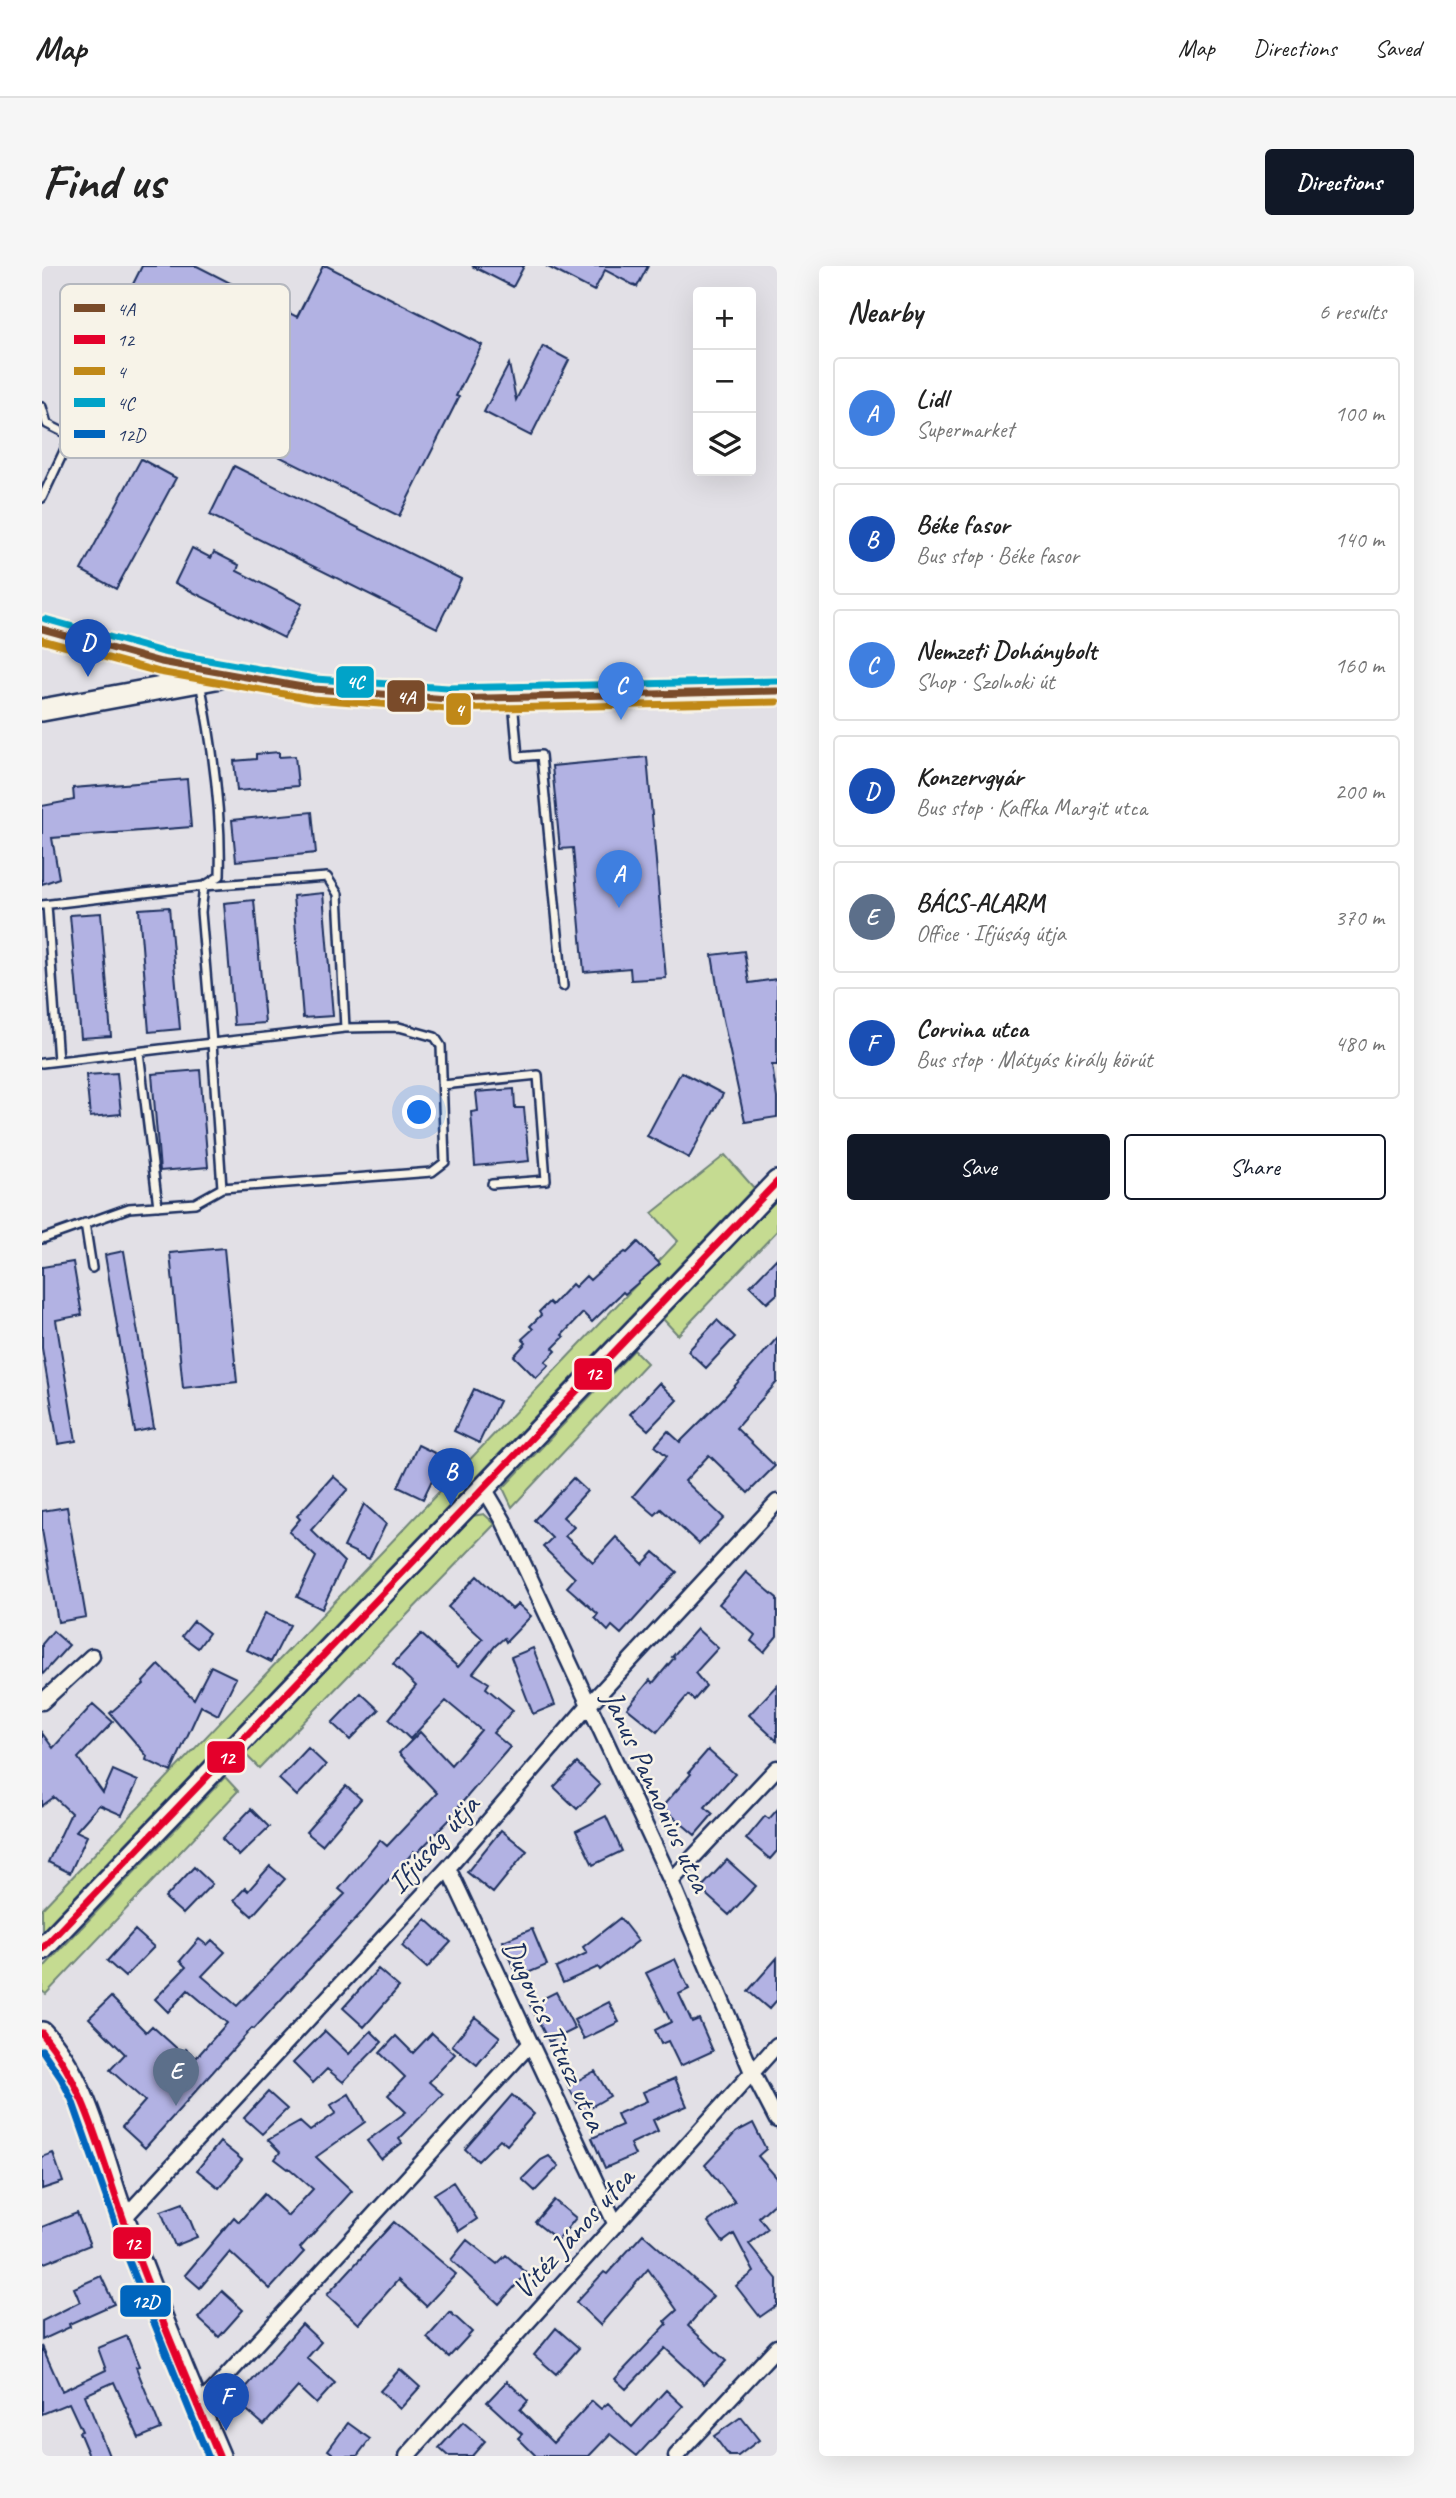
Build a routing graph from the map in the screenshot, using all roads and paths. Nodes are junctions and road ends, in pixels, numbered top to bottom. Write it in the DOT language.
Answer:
graph roads {
  1 [pos="42,407"];
  2 [pos="60,430"];
  3 [pos="61,458"];
  4 [pos="42,498"];
  5 [pos="42,629"];
  6 [pos="230,675"];
  7 [pos="200,682"];
  8 [pos="777,691"];
  9 [pos="513,699"];
  10 [pos="42,710"];
  11 [pos="204,886"];
  12 [pos="44,905"];
  13 [pos="562,986"];
  14 [pos="345,1028"];
  15 [pos="212,1043"];
  16 [pos="139,1052"];
  17 [pos="58,1061"];
  18 [pos="42,1063"];
  19 [pos="443,1085"];
  20 [pos="777,1182"];
  21 [pos="492,1184"];
  22 [pos="222,1188"];
  23 [pos="158,1206"];
  24 [pos="85,1223"];
  25 [pos="42,1239"];
  26 [pos="92,1268"];
  27 [pos="484,1488"];
  28 [pos="777,1502"];
  29 [pos="92,1656"];
  30 [pos="42,1702"];
  31 [pos="588,1706"];
  32 [pos="777,1768"];
  33 [pos="448,1868"];
  34 [pos="671,1881"];
  35 [pos="42,1949"];
  36 [pos="42,2033"];
  37 [pos="530,2044"];
  38 [pos="777,2045"];
  39 [pos="752,2072"];
  40 [pos="777,2120"];
  41 [pos="124,2218"];
  42 [pos="616,2225"];
  43 [pos="777,2347"];
  44 [pos="197,2405"];
  45 [pos="219,2456"];
  46 [pos="407,2456"];
  47 [pos="676,2456"];
  1 -- 2 [label="lane"];
  3 -- 4 [label="lane"];
  5 -- 6 [label="street"];
  6 -- 7 [label="street"];
  6 -- 9 [label="street"];
  7 -- 10 [label="street"];
  7 -- 11 [label="lane"];
  8 -- 9 [label="street"];
  9 -- 13 [label="lane"];
  11 -- 12 [label="lane"];
  11 -- 14 [label="lane"];
  11 -- 15 [label="lane"];
  12 -- 17 [label="lane"];
  14 -- 15 [label="lane"];
  14 -- 19 [label="lane"];
  15 -- 16 [label="lane"];
  15 -- 22 [label="lane"];
  16 -- 17 [label="lane"];
  16 -- 23 [label="lane"];
  17 -- 18 [label="lane"];
  19 -- 21 [label="lane"];
  19 -- 22 [label="lane"];
  20 -- 27 [label="street"];
  22 -- 23 [label="lane"];
  23 -- 24 [label="lane"];
  24 -- 25 [label="lane"];
  24 -- 26 [label="lane"];
  27 -- 31 [label="street, Janus Pannonius utca"];
  27 -- 35 [label="street"];
  28 -- 31 [label="street, Ifjúság útja"];
  29 -- 30 [label="street"];
  31 -- 33 [label="street, Ifjúság útja"];
  31 -- 34 [label="street, Janus Pannonius utca"];
  32 -- 34 [label="street"];
  33 -- 37 [label="street, Dugovics Titusz utca"];
  33 -- 41 [label="street, Ifjúság útja"];
  34 -- 39 [label="street, Janus Pannonius utca"];
  36 -- 41 [label="street"];
  37 -- 42 [label="street, Dugovics Titusz utca"];
  37 -- 44 [label="street"];
  38 -- 39 [label="street, Vitéz János utca"];
  39 -- 40 [label="street, Janus Pannonius utca"];
  39 -- 42 [label="street, Vitéz János utca"];
  41 -- 44 [label="street"];
  42 -- 46 [label="street, Vitéz János utca"];
  43 -- 47 [label="street"];
  44 -- 45 [label="street"];
}
